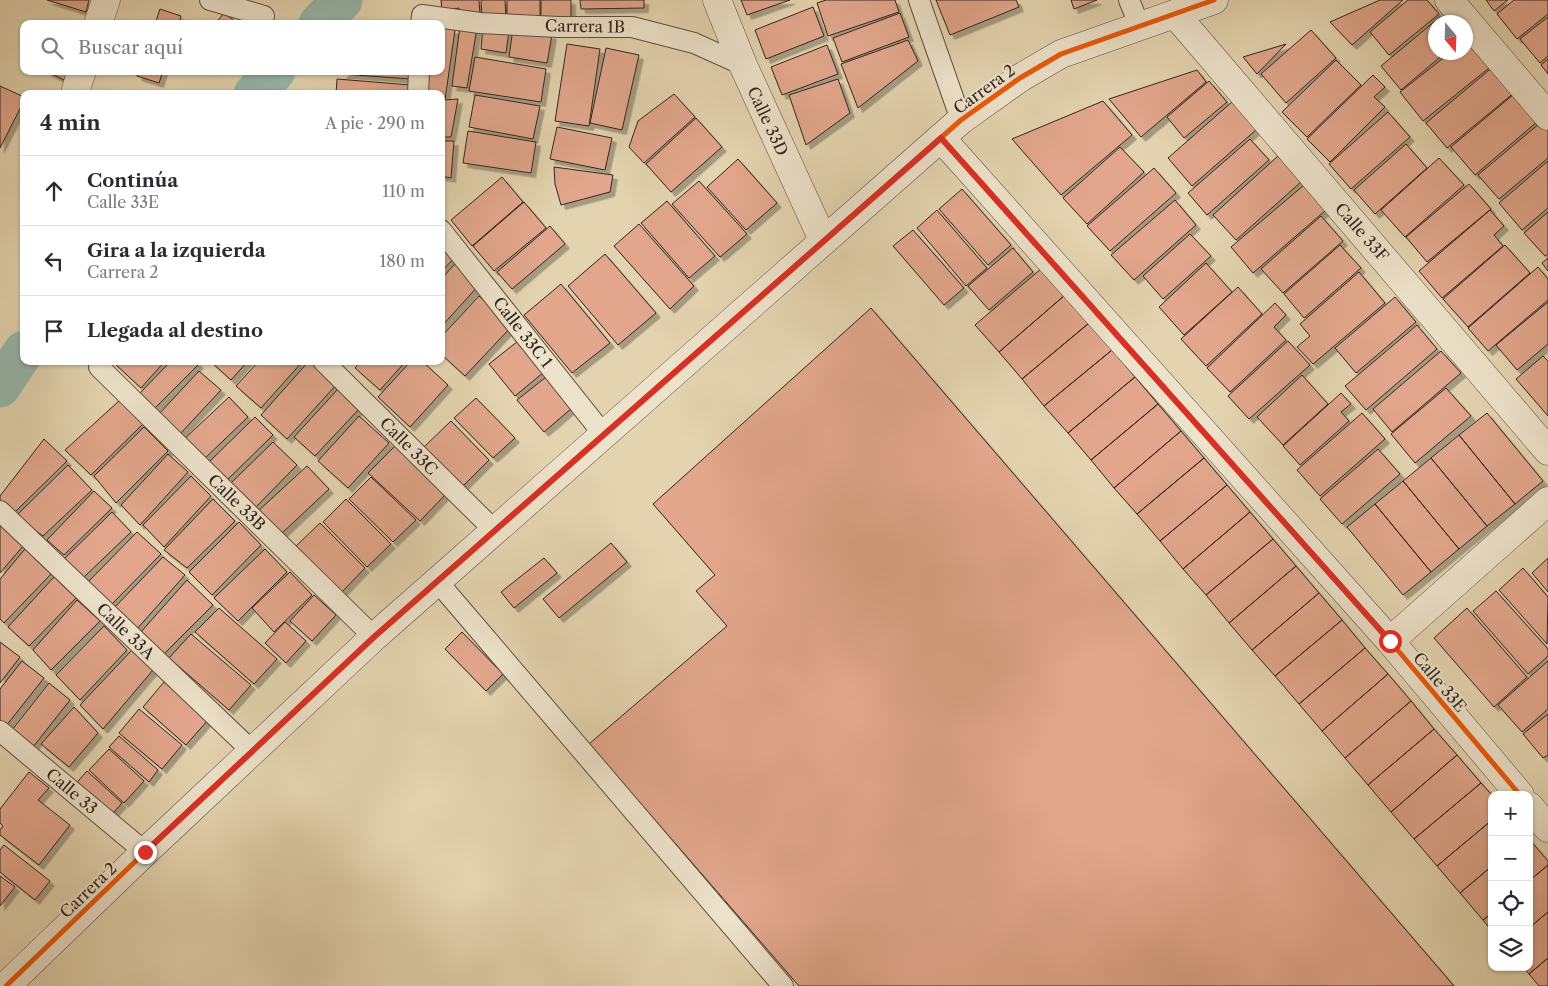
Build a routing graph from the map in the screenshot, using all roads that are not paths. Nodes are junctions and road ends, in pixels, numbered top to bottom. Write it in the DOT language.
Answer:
graph roads {
  1 [pos="106,0"];
  2 [pos="210,0"];
  3 [pos="717,0"];
  4 [pos="919,0"];
  5 [pos="1129,0"];
  6 [pos="1214,0"];
  7 [pos="1449,0"];
  8 [pos="1175,14"];
  9 [pos="264,16"];
  10 [pos="422,19"];
  11 [pos="99,20"];
  12 [pos="439,20"];
  13 [pos="445,20"];
  14 [pos="1140,27"];
  15 [pos="743,66"];
  16 [pos="419,75"];
  17 [pos="418,90"];
  18 [pos="1548,116"];
  19 [pos="961,120"];
  20 [pos="941,138"];
  21 [pos="445,235"];
  22 [pos="824,240"];
  23 [pos="327,365"];
  24 [pos="99,367"];
  25 [pos="604,435"];
  26 [pos="1548,450"];
  27 [pos="1548,501"];
  28 [pos="0,511"];
  29 [pos="495,531"];
  30 [pos="437,581"];
  31 [pos="374,637"];
  32 [pos="1390,641"];
  33 [pos="0,731"];
  34 [pos="252,751"];
  35 [pos="1517,791"];
  36 [pos="1533,811"];
  37 [pos="1548,828"];
  38 [pos="145,852"];
  39 [pos="6,986"];
  40 [pos="783,986"];
  1 -- 11 [label="street"];
  2 -- 9 [label="lane"];
  3 -- 15 [label="street, Calle 33D"];
  4 -- 19 [label="lane"];
  5 -- 14 [label="lane"];
  6 -- 8 [label="street, Carrera 2"];
  7 -- 18 [label="street"];
  8 -- 14 [label="street, Carrera 2"];
  8 -- 26 [label="street, Calle 33F"];
  10 -- 12 [label="lane, Carrera 1B"];
  13 -- 15 [label="lane, Carrera 1B"];
  14 -- 19 [label="street, Carrera 2"];
  15 -- 22 [label="street, Calle 33D"];
  16 -- 17 [label="lane"];
  19 -- 20 [label="street, Carrera 2"];
  20 -- 22 [label="street, Carrera 2"];
  20 -- 32 [label="street, Calle 33E"];
  21 -- 25 [label="lane, Calle 33C 1"];
  22 -- 25 [label="street, Carrera 2"];
  23 -- 29 [label="lane, Calle 33C"];
  24 -- 31 [label="lane, Calle 33B"];
  25 -- 29 [label="street, Carrera 2"];
  27 -- 32 [label="street"];
  28 -- 34 [label="lane, Calle 33A"];
  29 -- 30 [label="street, Carrera 2"];
  30 -- 31 [label="street, Carrera 2"];
  30 -- 40 [label="lane"];
  31 -- 34 [label="street, Carrera 2"];
  32 -- 35 [label="street, Calle 33E"];
  33 -- 38 [label="lane, Calle 33"];
  34 -- 38 [label="street, Carrera 2"];
  36 -- 37 [label="street"];
  38 -- 39 [label="street, Carrera 2"];
}
